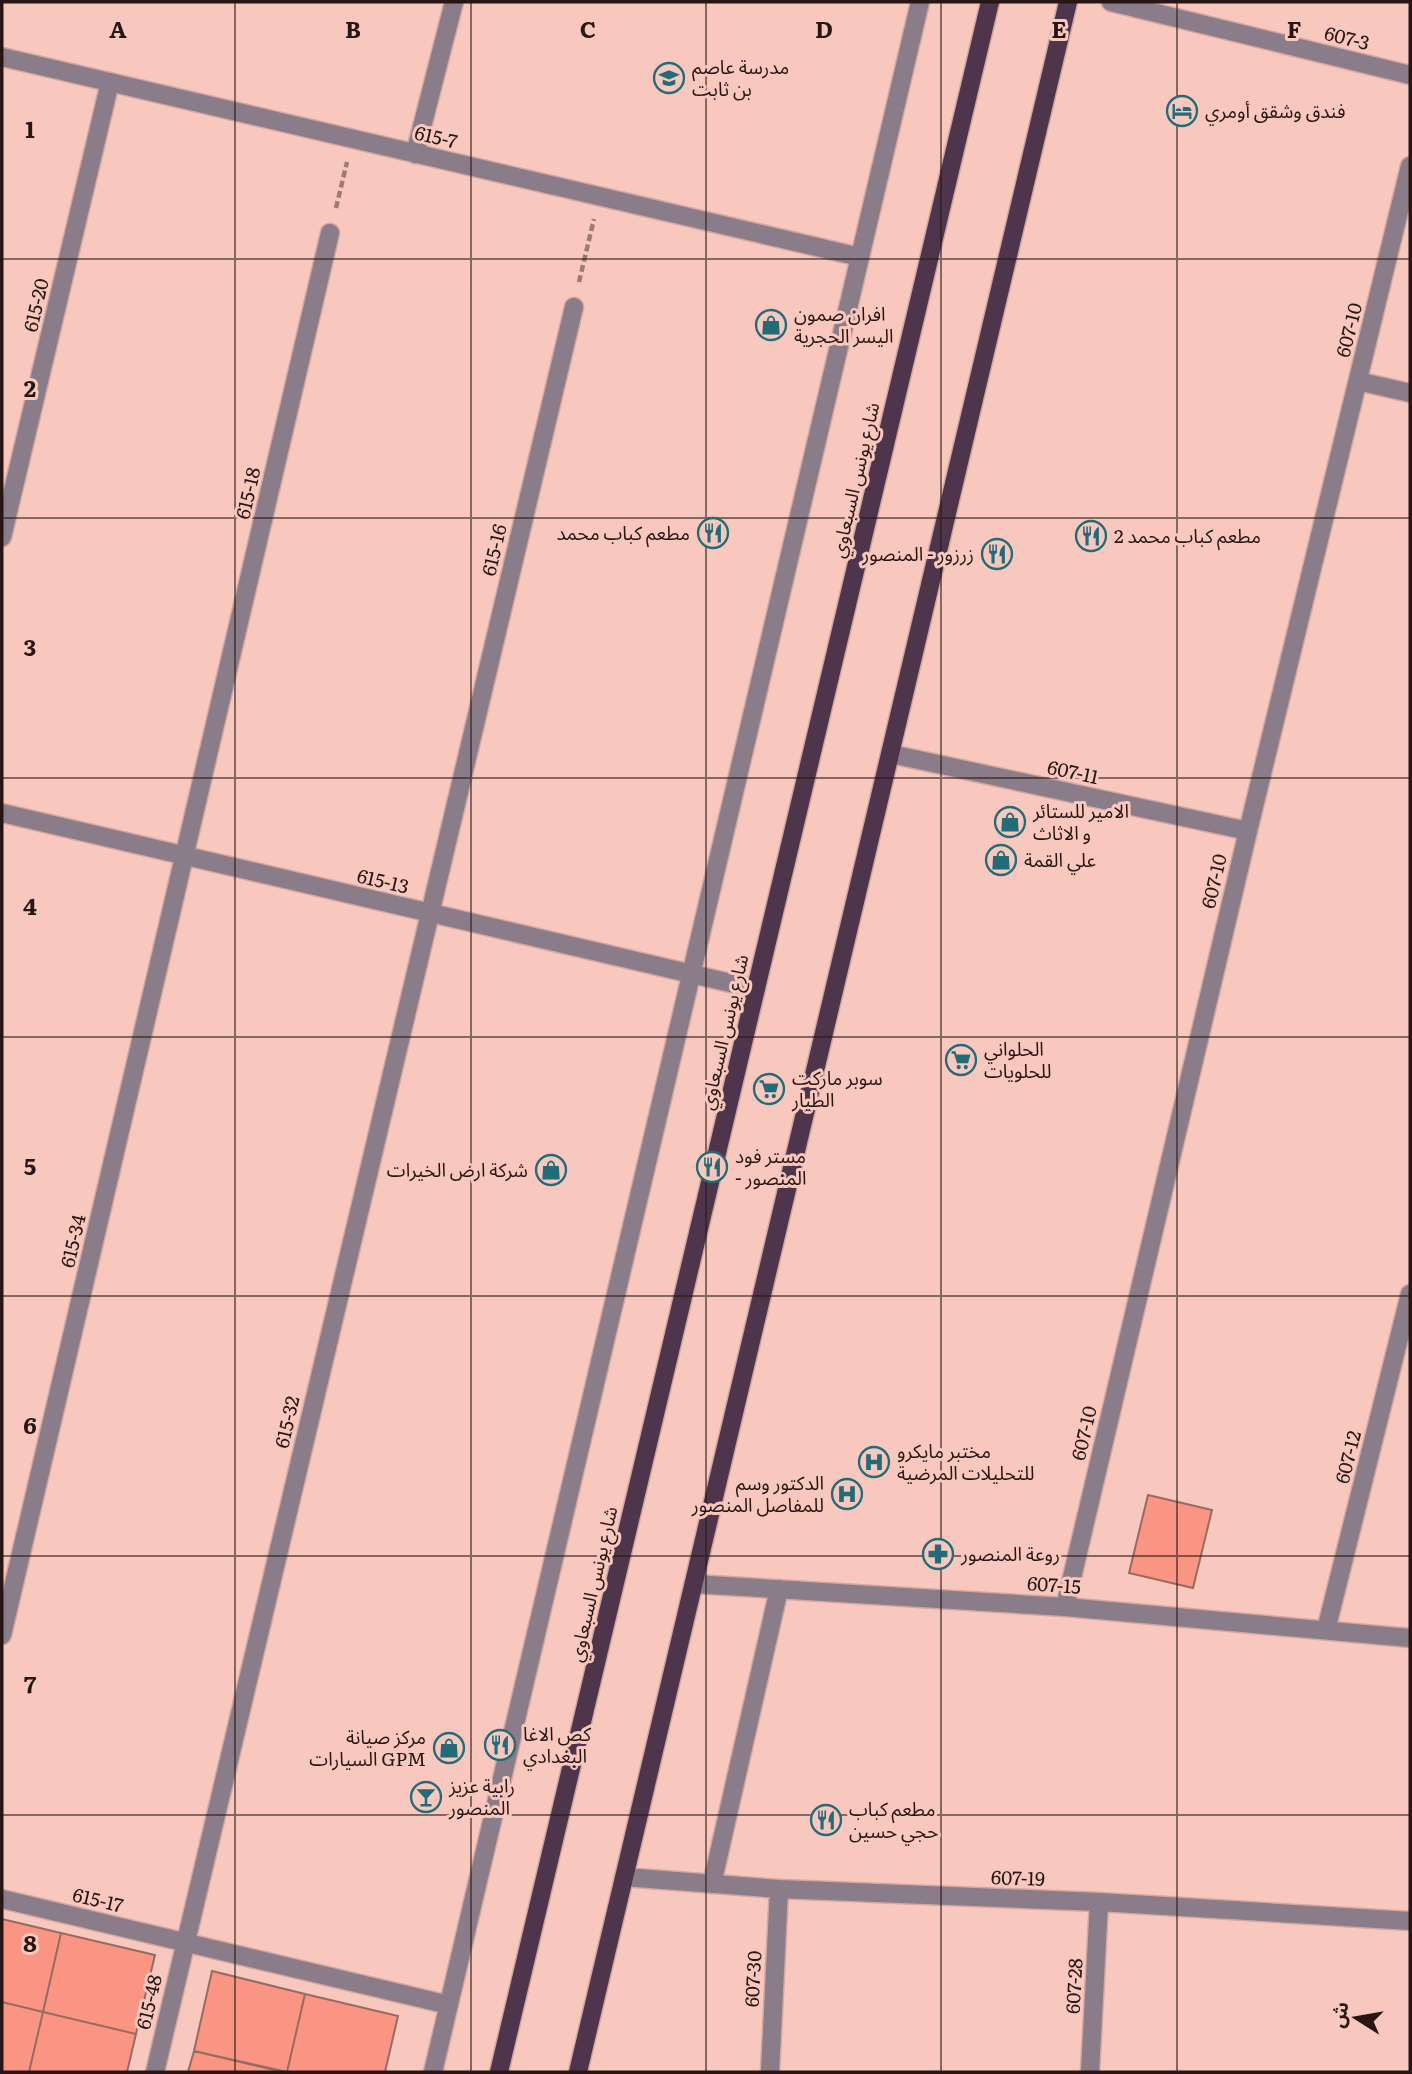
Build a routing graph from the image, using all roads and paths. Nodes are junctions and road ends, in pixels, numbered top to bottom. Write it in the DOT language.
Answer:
graph roads {
  1 [pos="454,2"];
  2 [pos="920,2"];
  3 [pos="989,2"];
  4 [pos="1068,2"];
  5 [pos="1111,2"];
  6 [pos="2,57"];
  7 [pos="1410,75"];
  8 [pos="110,82"];
  9 [pos="352,139"];
  10 [pos="415,153"];
  11 [pos="1410,166"];
  12 [pos="599,196"];
  13 [pos="330,233"];
  14 [pos="860,257"];
  15 [pos="574,307"];
  16 [pos="1358,381"];
  17 [pos="1410,393"];
  18 [pos="2,537"];
  19 [pos="891,754"];
  20 [pos="2,813"];
  21 [pos="1248,831"];
  22 [pos="185,856"];
  23 [pos="429,913"];
  24 [pos="692,974"];
  25 [pos="756,989"];
  26 [pos="1410,1294"];
  27 [pos="694,1584"];
  28 [pos="779,1589"];
  29 [pos="1065,1607"];
  30 [pos="3,1623"];
  31 [pos="1326,1630"];
  32 [pos="1410,1638"];
  33 [pos="624,1877"];
  34 [pos="712,1884"];
  35 [pos="779,1889"];
  36 [pos="2,1899"];
  37 [pos="1099,1902"];
  38 [pos="1410,1921"];
  39 [pos="185,1941"];
  40 [pos="449,2005"];
  41 [pos="155,2072"];
  42 [pos="433,2072"];
  43 [pos="499,2072"];
  44 [pos="578,2072"];
  45 [pos="770,2072"];
  46 [pos="1090,2072"];
  1 -- 10 [label="street"];
  2 -- 14 [label="street"];
  3 -- 25 [label="main road, شارع يونس السبعاوي"];
  4 -- 19 [label="main road"];
  5 -- 7 [label="street, 607-3"];
  6 -- 8 [label="street, 615-7"];
  8 -- 9 [label="street, 615-7"];
  8 -- 18 [label="street, 615-20"];
  9 -- 10 [label="street, 615-7"];
  9 -- 13 [label="path"];
  10 -- 12 [label="street, 615-7"];
  11 -- 16 [label="street, 607-10"];
  12 -- 14 [label="street, 615-7"];
  12 -- 15 [label="path"];
  13 -- 22 [label="street, 615-18"];
  14 -- 24 [label="street"];
  15 -- 23 [label="street, 615-16"];
  16 -- 17 [label="street"];
  16 -- 21 [label="street, 607-10"];
  19 -- 21 [label="street, 607-11"];
  19 -- 27 [label="main road"];
  20 -- 22 [label="street, 615-13"];
  21 -- 29 [label="street, 607-10"];
  22 -- 23 [label="street, 615-13"];
  22 -- 30 [label="street, 615-34"];
  23 -- 24 [label="street, 615-13"];
  23 -- 39 [label="street, 615-32"];
  24 -- 25 [label="street, 615-13"];
  24 -- 40 [label="street"];
  25 -- 43 [label="main road, شارع يونس السبعاوي"];
  26 -- 31 [label="street, 607-12"];
  27 -- 28 [label="street, 607-15"];
  27 -- 33 [label="main road"];
  28 -- 29 [label="street, 607-15"];
  28 -- 34 [label="street"];
  29 -- 31 [label="street, 607-15"];
  31 -- 32 [label="street, 607-15"];
  33 -- 34 [label="street, 607-19"];
  33 -- 44 [label="main road"];
  34 -- 35 [label="street, 607-19"];
  35 -- 37 [label="street, 607-19"];
  35 -- 45 [label="street, 607-30"];
  36 -- 39 [label="street, 615-17"];
  37 -- 38 [label="street, 607-19"];
  37 -- 46 [label="street, 607-28"];
  39 -- 40 [label="street, 615-17"];
  39 -- 41 [label="street, 615-48"];
  40 -- 42 [label="street"];
}
